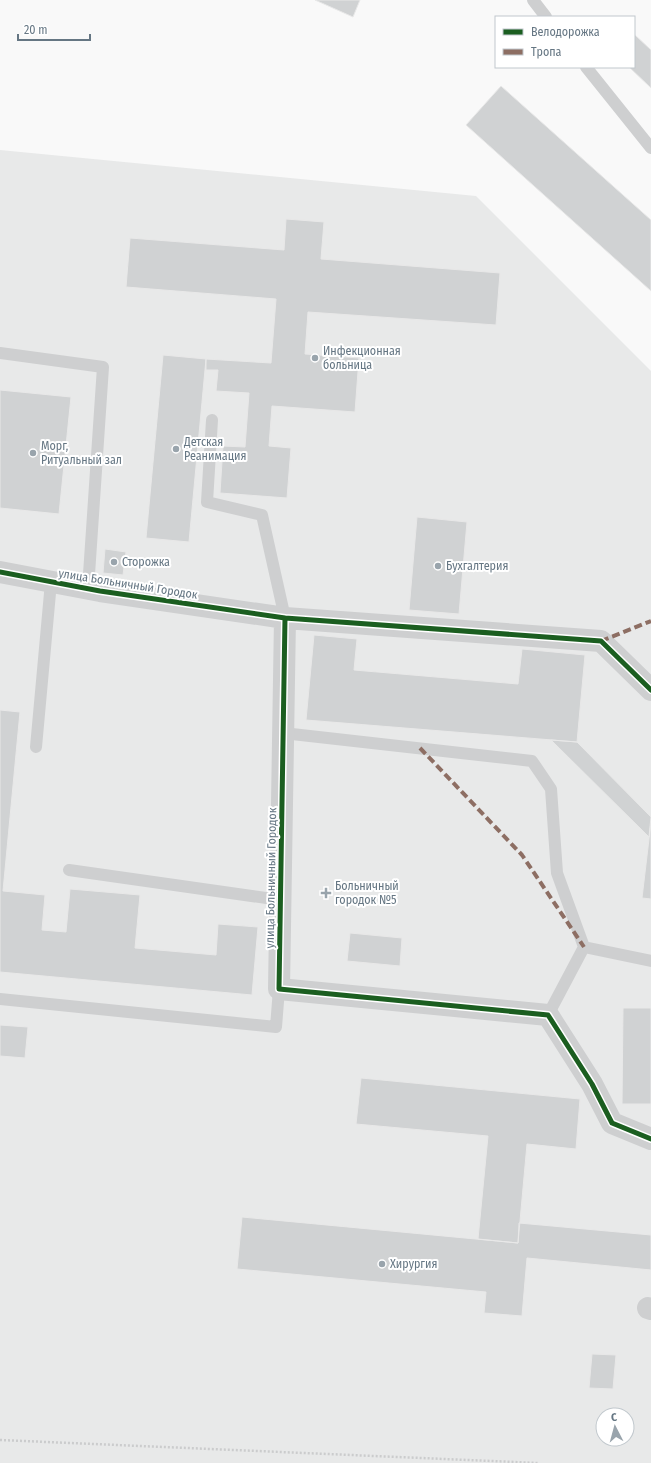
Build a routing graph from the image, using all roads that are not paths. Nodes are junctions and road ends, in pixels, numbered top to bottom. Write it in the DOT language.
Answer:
graph roads {
  1 [pos="533,0"];
  2 [pos="545,16"];
  3 [pos="587,68"];
  4 [pos="651,148"];
  5 [pos="0,353"];
  6 [pos="212,420"];
  7 [pos="0,572"];
  8 [pos="51,582"];
  9 [pos="88,589"];
  10 [pos="284,618"];
  11 [pos="651,690"];
  12 [pos="283,733"];
  13 [pos="36,747"];
  14 [pos="69,870"];
  15 [pos="280,900"];
  16 [pos="584,947"];
  17 [pos="651,961"];
  18 [pos="279,989"];
  19 [pos="0,999"];
  20 [pos="548,1015"];
  21 [pos="651,1139"];
  1 -- 2 [label="lane"];
  3 -- 4 [label="lane"];
  5 -- 9 [label="lane"];
  6 -- 10 [label="lane"];
  7 -- 8 [label="street, улица Больничный Городок"];
  8 -- 9 [label="street, улица Больничный Городок"];
  8 -- 13 [label="lane"];
  9 -- 10 [label="street, улица Больничный Городок"];
  10 -- 11 [label="street"];
  10 -- 12 [label="street, улица Больничный Городок"];
  12 -- 15 [label="street, улица Больничный Городок"];
  12 -- 16 [label="lane"];
  14 -- 15 [label="lane"];
  15 -- 18 [label="street, улица Больничный Городок"];
  16 -- 17 [label="lane"];
  16 -- 20 [label="lane"];
  18 -- 19 [label="lane"];
  18 -- 20 [label="street"];
  20 -- 21 [label="street"];
}
